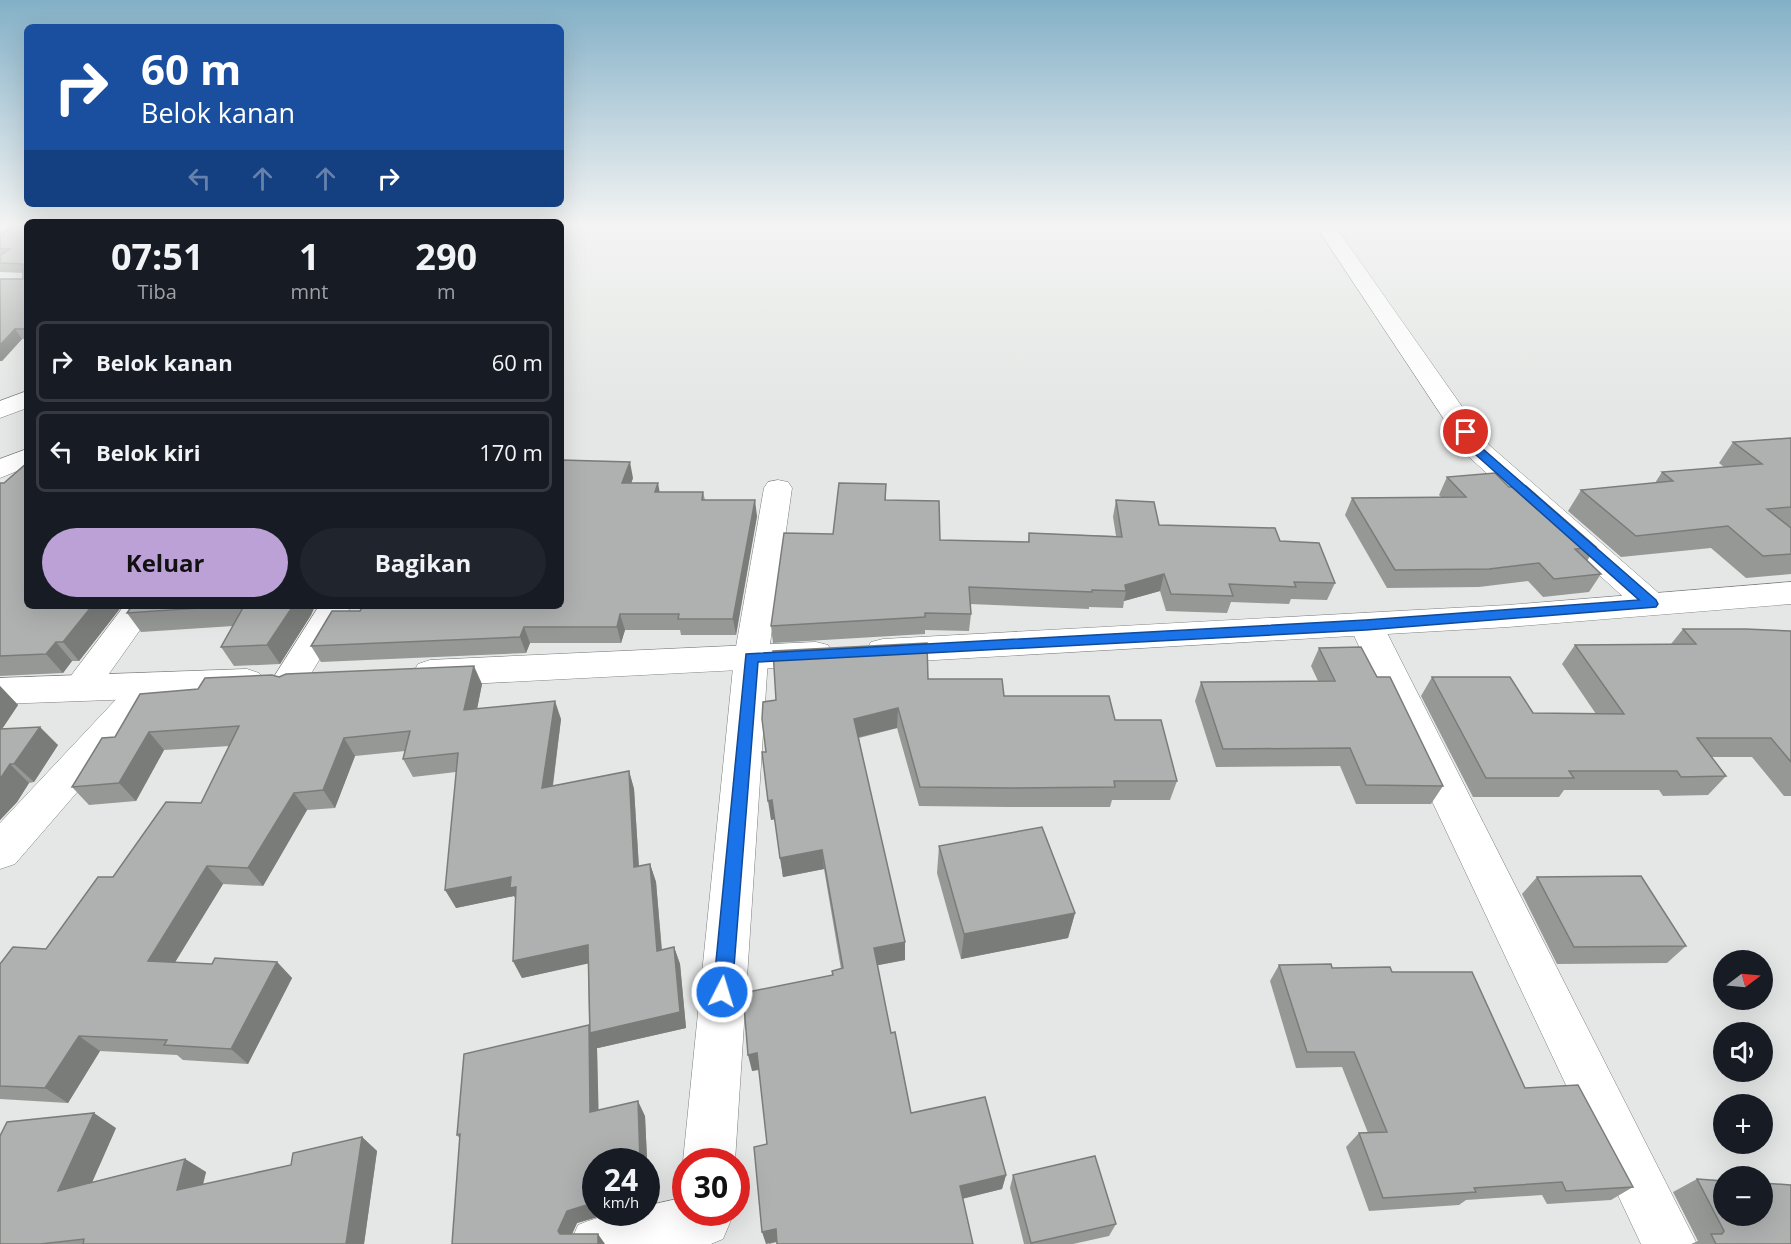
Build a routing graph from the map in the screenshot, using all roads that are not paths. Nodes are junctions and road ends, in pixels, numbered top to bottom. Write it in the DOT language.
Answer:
graph roads {
  1 [pos="1365,284"];
  2 [pos="24,379"];
  3 [pos="0,389"];
  4 [pos="24,400"];
  5 [pos="0,410"];
  6 [pos="24,458"];
  7 [pos="0,470"];
  8 [pos="778,488"];
  9 [pos="1791,593"];
  10 [pos="1651,604"];
  11 [pos="139,609"];
  12 [pos="332,609"];
  13 [pos="1366,625"];
  14 [pos="751,658"];
  15 [pos="396,675"];
  16 [pos="326,678"];
  17 [pos="290,680"];
  18 [pos="82,686"];
  19 [pos="149,686"];
  20 [pos="0,691"];
  21 [pos="0,851"];
  22 [pos="710,1148"];
  23 [pos="698,1226"];
  24 [pos="597,1244"];
  25 [pos="1670,1244"];
  1 -- 10 [label="main road"];
  2 -- 3 [label="main road"];
  4 -- 5 [label="main road"];
  6 -- 7 [label="main road"];
  8 -- 14 [label="main road"];
  9 -- 10 [label="main road"];
  10 -- 13 [label="main road"];
  11 -- 18 [label="main road"];
  12 -- 17 [label="main road"];
  13 -- 14 [label="main road"];
  13 -- 25 [label="main road"];
  14 -- 15 [label="main road"];
  14 -- 22 [label="main road"];
  16 -- 17 [label="main road"];
  17 -- 19 [label="main road"];
  18 -- 19 [label="main road"];
  18 -- 20 [label="main road"];
  19 -- 21 [label="main road"];
  23 -- 24 [label="main road"];
}
